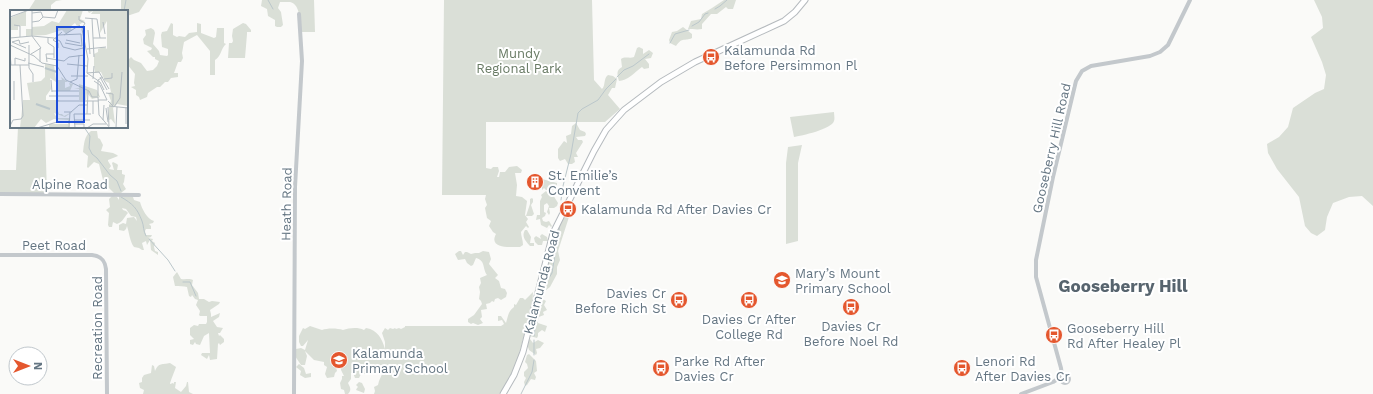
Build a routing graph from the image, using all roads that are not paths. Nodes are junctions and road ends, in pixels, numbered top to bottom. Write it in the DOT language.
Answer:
graph roads {
  1 [pos="805,0"];
  2 [pos="1190,0"];
  3 [pos="299,14"];
  4 [pos="0,194"];
  5 [pos="139,195"];
  6 [pos="0,255"];
  7 [pos="105,262"];
  8 [pos="107,394"];
  9 [pos="294,394"];
  10 [pos="503,394"];
  11 [pos="1021,394"];
  1 -- 10 [label="main road, Kalamunda Road"];
  2 -- 11 [label="street, Gooseberry Hill Road"];
  3 -- 9 [label="street, Heath Road"];
  4 -- 5 [label="street, Alpine Road"];
  6 -- 7 [label="street, Peet Road"];
  7 -- 8 [label="street, Recreation Road"];
}
